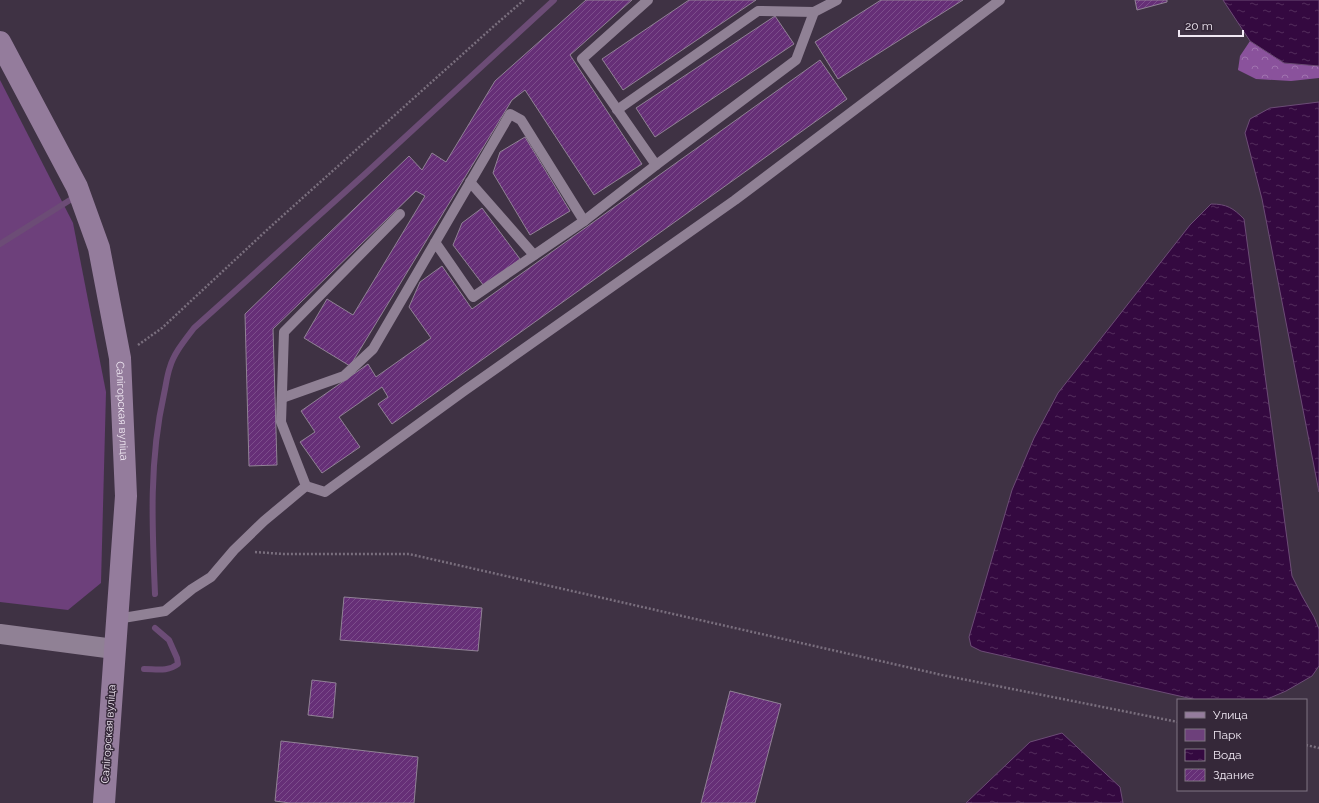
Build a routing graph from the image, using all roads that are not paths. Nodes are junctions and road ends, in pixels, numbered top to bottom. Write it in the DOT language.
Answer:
graph roads {
  1 [pos="648,0"];
  2 [pos="656,0"];
  3 [pos="837,0"];
  4 [pos="1000,0"];
  5 [pos="640,7"];
  6 [pos="814,12"];
  7 [pos="0,42"];
  8 [pos="617,110"];
  9 [pos="656,165"];
  10 [pos="470,182"];
  11 [pos="400,214"];
  12 [pos="584,221"];
  13 [pos="435,242"];
  14 [pos="534,255"];
  15 [pos="282,398"];
  16 [pos="306,486"];
  17 [pos="117,618"];
  18 [pos="0,634"];
  19 [pos="114,649"];
  20 [pos="104,803"];
  1 -- 5 [label="lane"];
  2 -- 5 [label="lane"];
  3 -- 6 [label="lane"];
  4 -- 16 [label="lane"];
  5 -- 8 [label="lane"];
  6 -- 8 [label="lane"];
  6 -- 9 [label="lane"];
  7 -- 17 [label="main road, Салігорская вуліца"];
  8 -- 9 [label="lane"];
  9 -- 12 [label="lane"];
  10 -- 12 [label="lane"];
  10 -- 13 [label="lane"];
  10 -- 14 [label="lane"];
  11 -- 15 [label="lane"];
  12 -- 14 [label="lane"];
  13 -- 14 [label="lane"];
  13 -- 15 [label="lane"];
  15 -- 16 [label="lane"];
  16 -- 17 [label="lane"];
  17 -- 19 [label="main road, Салігорская вуліца"];
  18 -- 19 [label="street"];
  19 -- 20 [label="main road, Салігорская вуліца"];
}
